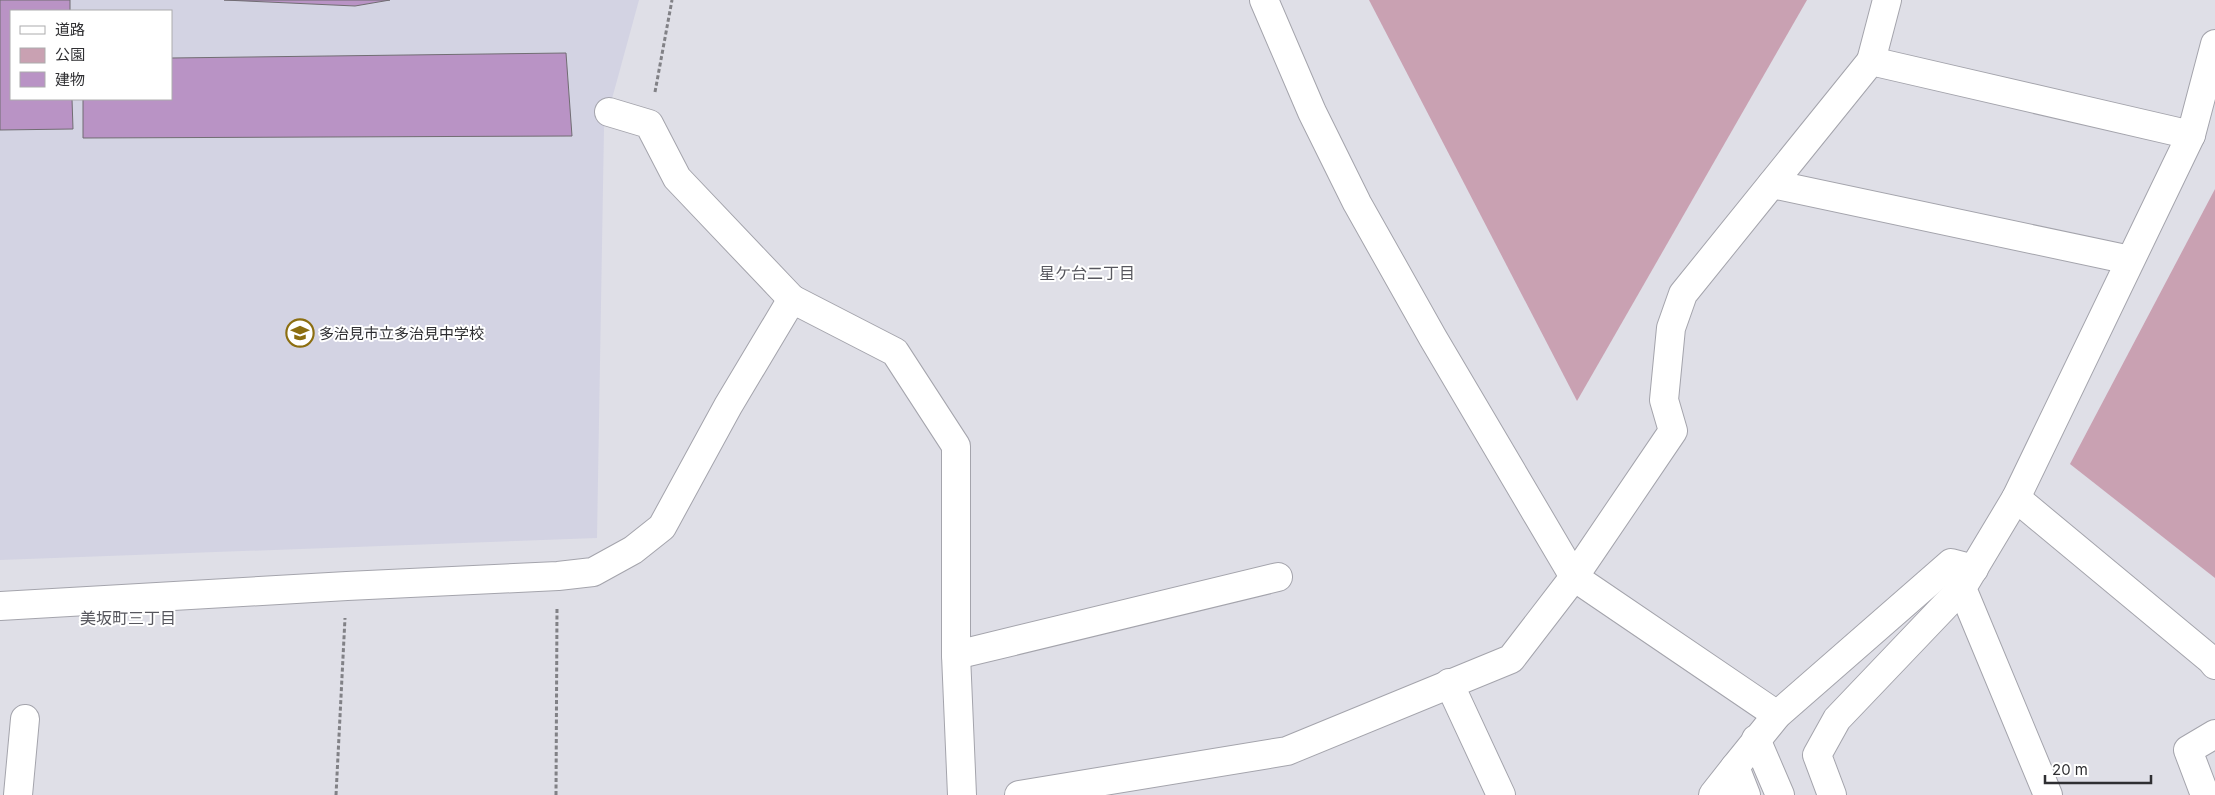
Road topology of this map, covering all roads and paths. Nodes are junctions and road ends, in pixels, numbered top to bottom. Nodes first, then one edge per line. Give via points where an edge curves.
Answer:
1 (672, 0) edge
2 (1264, 0) edge
3 (1887, 0) edge
4 (2215, 44) edge
5 (1871, 61) junction
6 (609, 112) dead end
7 (649, 124) junction
8 (2191, 135) junction
9 (1772, 184) junction
10 (2130, 260) junction
11 (792, 299) junction
12 (2016, 498) junction
13 (558, 576) junction
14 (1278, 577) dead end
15 (1574, 577) junction
16 (1968, 579) junction
17 (347, 586) junction
18 (0, 606) edge
19 (956, 655) junction
20 (2215, 665) edge
21 (1449, 683) junction
22 (1777, 715) junction
23 (25, 719) dead end
24 (2215, 734) edge
25 (1756, 739) junction
26 (1735, 767) junction
27 (18, 795) edge
28 (336, 795) edge
29 (556, 795) edge
30 (962, 795) edge
31 (1019, 795) edge
32 (1502, 795) edge
33 (1713, 795) edge
34 (1746, 795) edge
35 (1780, 795) edge
36 (1832, 795) edge
37 (2048, 795) edge
38 (2205, 795) edge

1 - 7 path
2 - 15 street via 1312,112 1357,203
3 - 5 street
4 - 8 street
5 - 8 street
5 - 9 street
6 - 7 street
7 - 11 street via 677,178
8 - 10 street
9 - 10 street
9 - 15 street via 1684,294 1670,328 1664,400 1673,431
10 - 12 street
11 - 13 street via 728,406 662,527 633,550 593,572
11 - 19 street via 895,352 956,446
12 - 16 street
12 - 20 street
13 - 17 street
13 - 29 path
14 - 19 street
15 - 21 street via 1511,659
15 - 22 street
16 - 22 street via 1951,563
16 - 36 street via 1837,719 1827,734 1817,754
16 - 37 street
17 - 18 street
17 - 28 path
19 - 30 street
21 - 31 street via 1288,751
21 - 32 street
22 - 25 street
23 - 27 street
24 - 38 street via 2188,750
25 - 26 street
25 - 35 street
26 - 33 street
26 - 34 street

